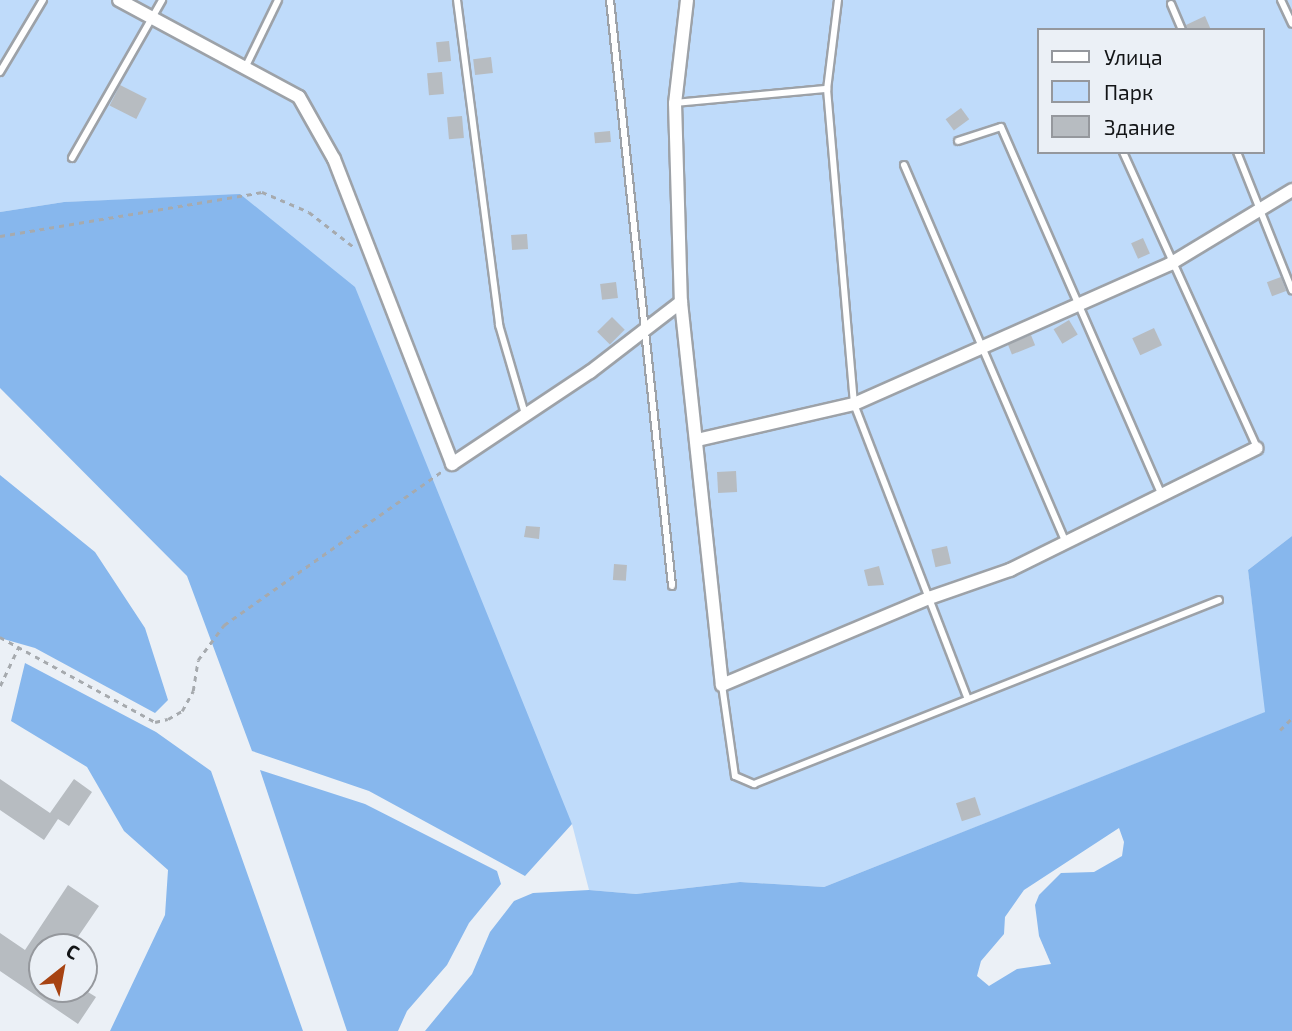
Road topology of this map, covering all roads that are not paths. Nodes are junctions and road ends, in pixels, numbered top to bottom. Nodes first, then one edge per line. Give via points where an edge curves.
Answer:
1 (43, 0) edge
2 (119, 0) edge
3 (162, 0) edge
4 (278, 0) edge
5 (457, 0) edge
6 (610, 0) edge
7 (687, 0) edge
8 (838, 0) edge
9 (1281, 0) edge
10 (1171, 4) dead end
11 (153, 19) junction
12 (1292, 24) edge
13 (1181, 28) edge
14 (246, 66) junction
15 (0, 72) edge
16 (827, 89) junction
17 (675, 103) junction
18 (958, 141) dead end
19 (1124, 154) edge
20 (1238, 154) edge
21 (72, 158) dead end
22 (904, 165) dead end
23 (1292, 190) edge
24 (1263, 210) junction
25 (1170, 264) junction
26 (1292, 290) edge
27 (681, 302) junction
28 (1074, 303) junction
29 (647, 325) junction
30 (983, 345) junction
31 (854, 404) junction
32 (526, 416) junction
33 (697, 440) junction
34 (1257, 448) joint
35 (1161, 494) junction
36 (1066, 543) junction
37 (672, 586) dead end
38 (929, 598) junction
39 (1219, 600) dead end
40 (722, 685) junction
41 (968, 699) junction

1 - 15 lane
2 - 11 street
3 - 11 lane
4 - 14 lane
5 - 32 lane via 499,325
6 - 29 lane
7 - 17 street
8 - 16 lane
9 - 12 lane
10 - 13 lane
11 - 14 street
11 - 21 lane
14 - 32 street via 299,97 334,159 452,464
16 - 17 lane
16 - 31 lane
17 - 27 street
18 - 28 lane via 1001,127
19 - 25 lane
20 - 24 lane
22 - 30 lane
23 - 24 street
24 - 25 street
24 - 26 lane
25 - 28 street
25 - 34 lane
27 - 29 street
27 - 33 street
28 - 30 street
28 - 35 lane
29 - 32 street
29 - 37 lane
30 - 31 street
30 - 36 lane
31 - 33 street
31 - 38 lane
33 - 40 street
34 - 35 street
35 - 36 street
36 - 38 street via 1010,570
38 - 40 street
38 - 41 lane
39 - 41 lane
40 - 41 lane via 735,776 754,784

